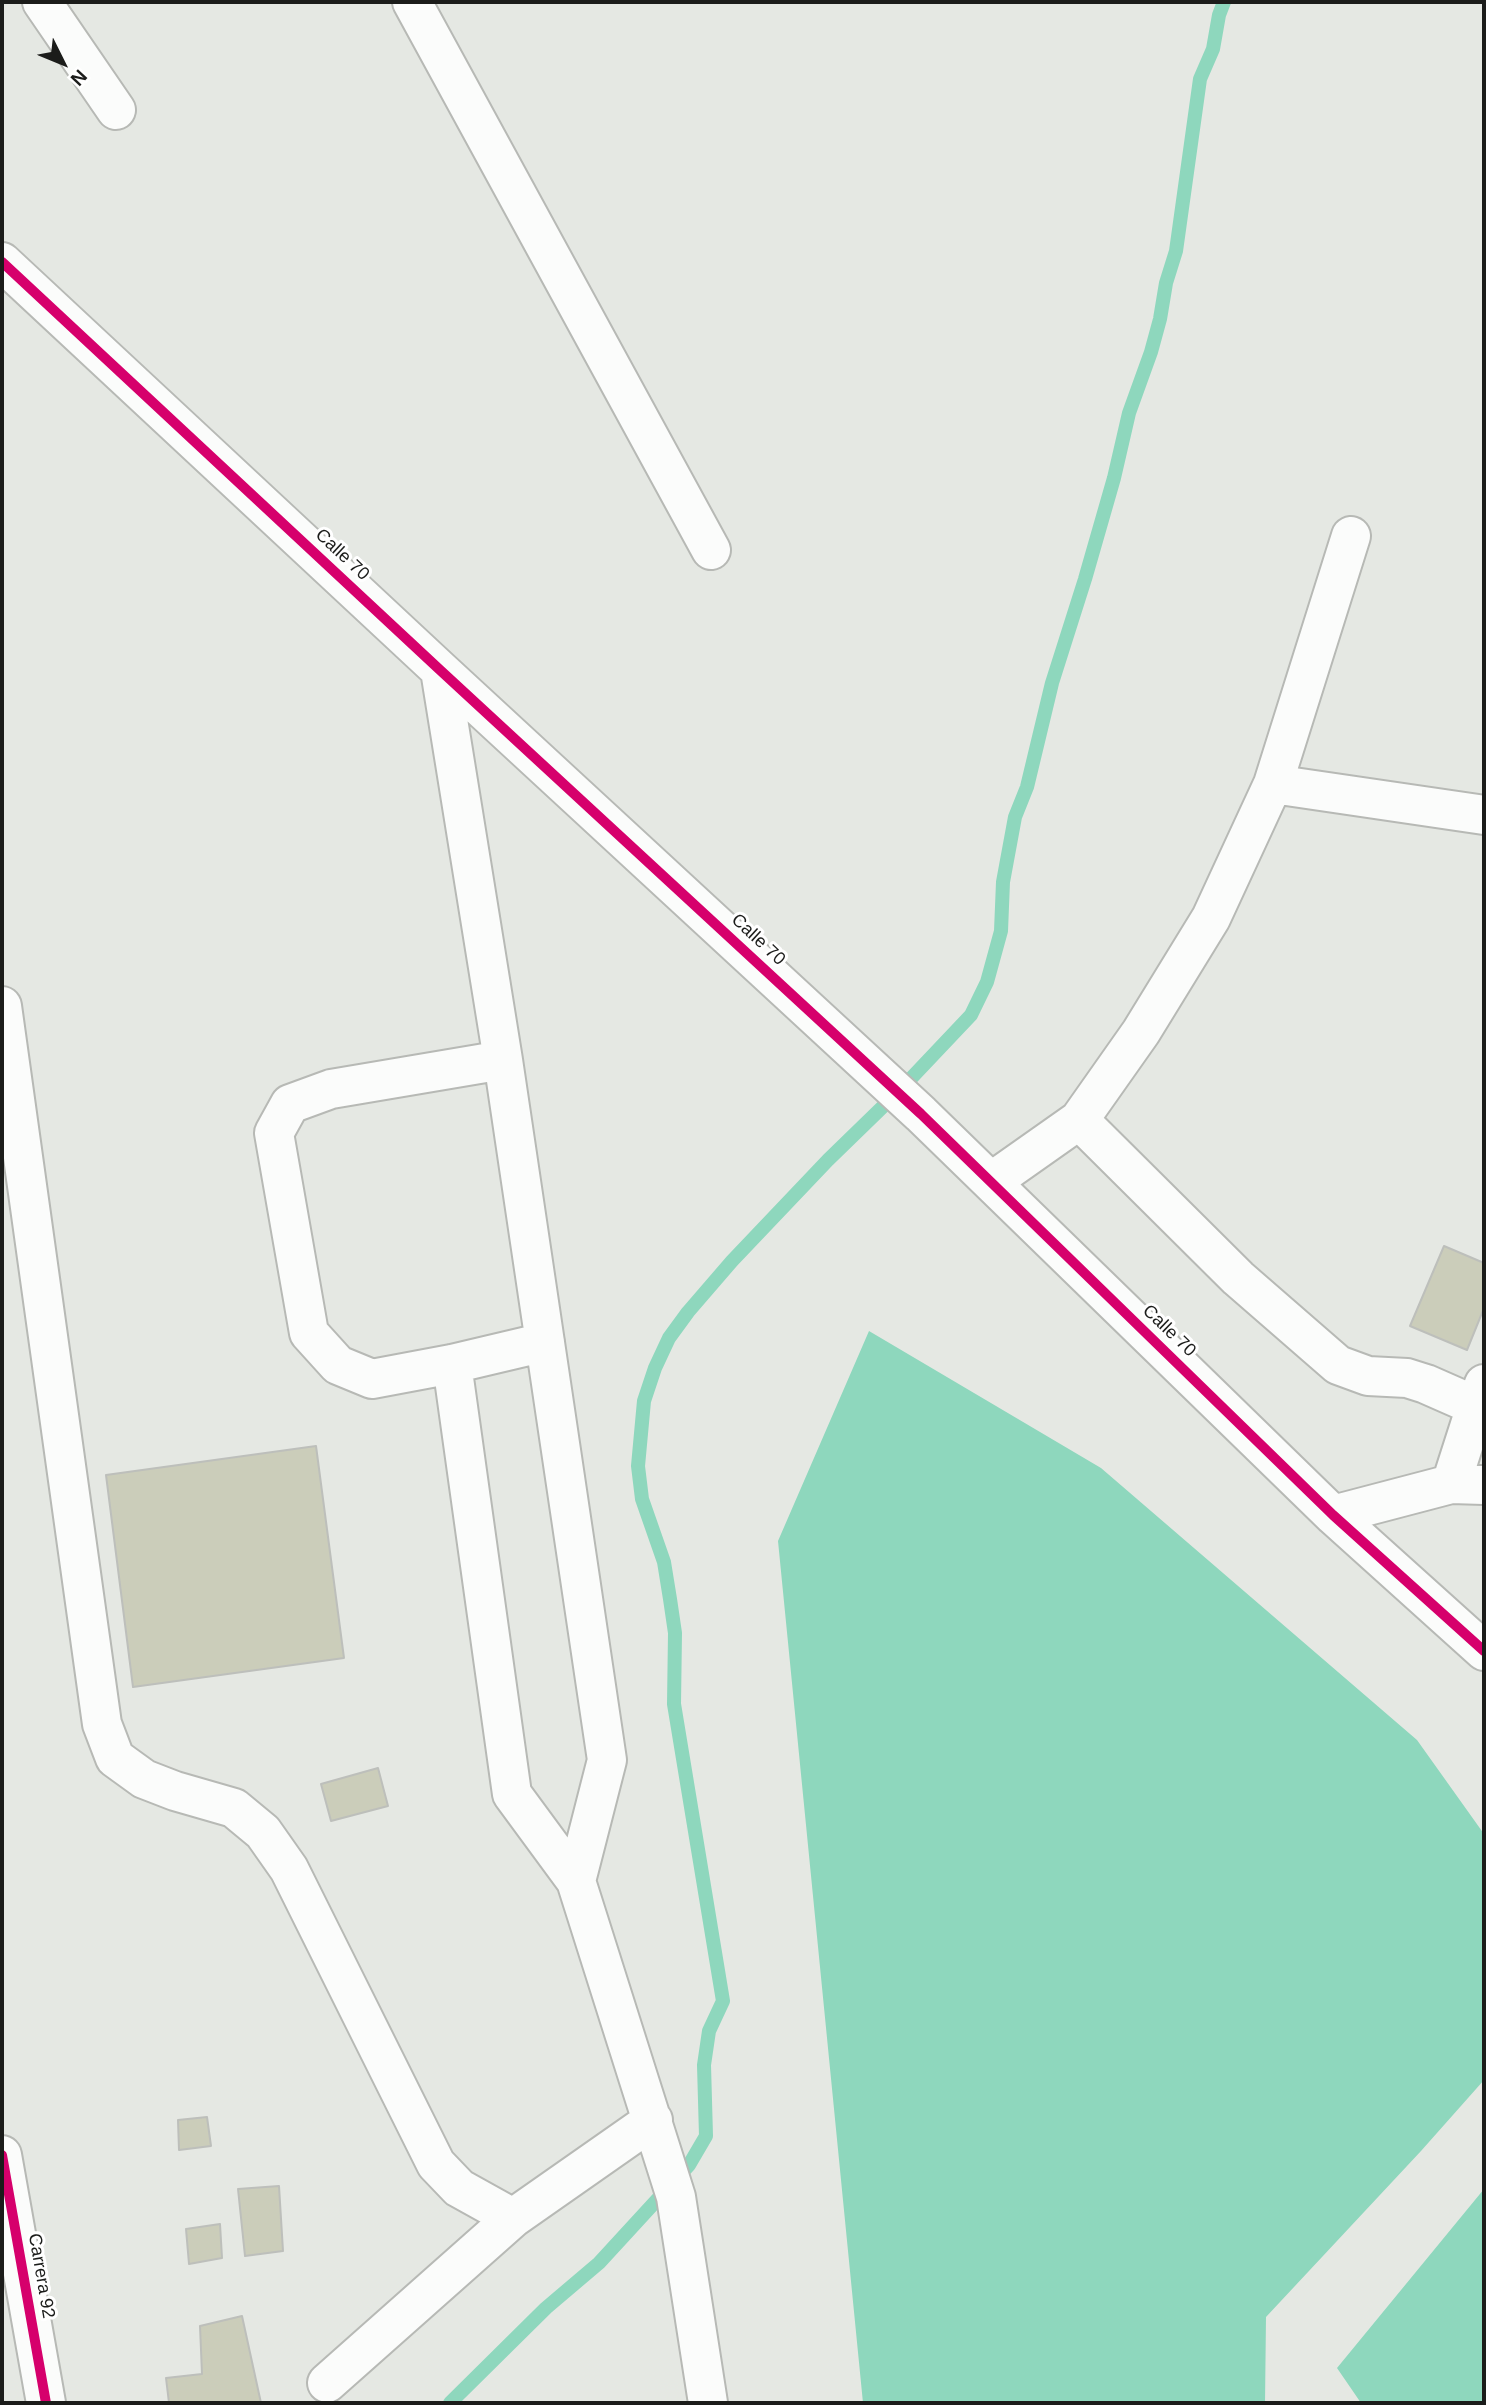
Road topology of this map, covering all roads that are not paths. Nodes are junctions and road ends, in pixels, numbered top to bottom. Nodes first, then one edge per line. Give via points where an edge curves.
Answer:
1 (41, 2) edge
2 (412, 2) edge
3 (116, 110) dead end
4 (2, 262) edge
5 (1351, 536) dead end
6 (711, 550) dead end
7 (440, 670) junction
8 (1273, 784) junction
9 (1484, 816) edge
10 (2, 1006) edge
11 (503, 1060) junction
12 (1079, 1120) junction
13 (991, 1182) junction
14 (545, 1342) junction
15 (452, 1364) junction
16 (1480, 1395) edge
17 (1468, 1485) edge
18 (1333, 1515) junction
19 (1484, 1651) edge
20 (576, 1881) junction
21 (658, 2134) junction
22 (3, 2168) edge
23 (513, 2218) junction
24 (327, 2383) dead end
25 (39, 2403) edge
26 (46, 2403) edge
27 (708, 2403) edge

1 - 3 street
2 - 6 street
4 - 7 street, Calle 70
5 - 8 street
7 - 11 street
7 - 13 street, Calle 70
8 - 9 street
8 - 12 street via 1211,918 1141,1032
10 - 23 street via 102,1724 115,1758 144,1779 234,1808 263,1832 289,1869 436,2164 459,2188
11 - 14 street
11 - 15 street via 331,1089 290,1104 274,1133 309,1333 338,1365 372,1379
12 - 13 street
12 - 16 street via 1238,1278 1339,1365 1368,1376 1407,1378
13 - 18 street, Calle 70
14 - 15 street
14 - 20 street via 607,1760
15 - 20 street via 512,1794
16 - 17 street
17 - 18 street
18 - 19 street, Calle 70
20 - 21 street
21 - 23 street
21 - 27 street via 676,2197
22 - 26 street, Carrera 92
23 - 24 street
25 - 26 street

